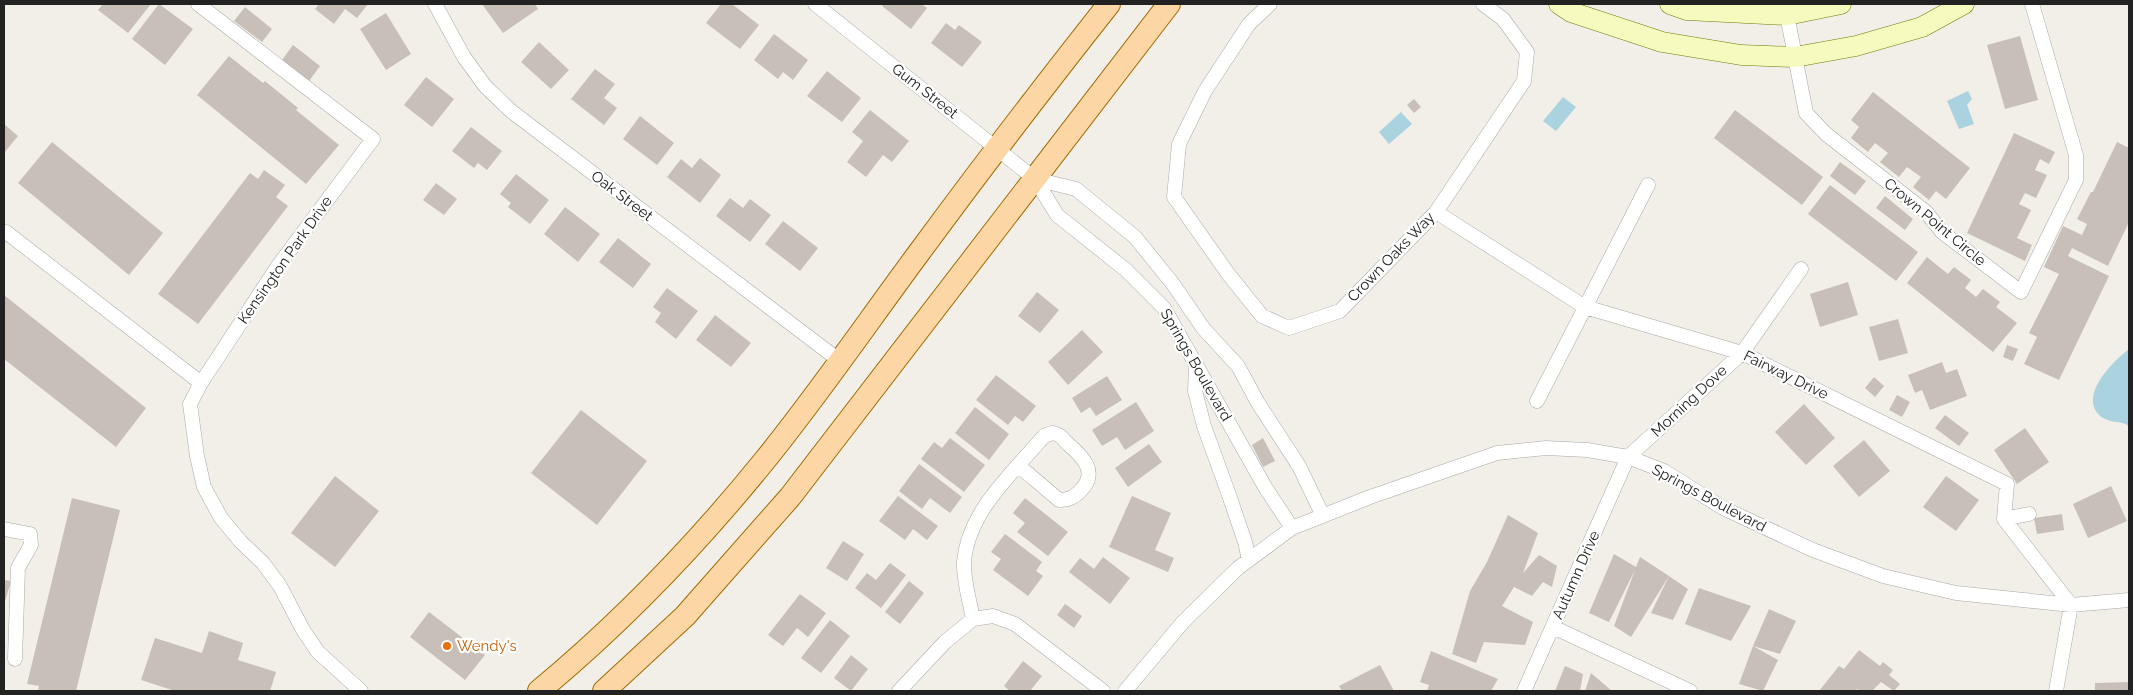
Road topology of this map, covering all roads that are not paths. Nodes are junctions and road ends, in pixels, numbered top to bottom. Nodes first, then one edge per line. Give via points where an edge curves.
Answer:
1 (198, 4) edge
2 (435, 4) edge
3 (815, 4) edge
4 (1109, 4) edge
5 (1170, 4) edge
6 (1270, 4) edge
7 (1483, 4) edge
8 (1559, 4) edge
9 (1670, 4) edge
10 (1841, 4) edge
11 (1964, 4) edge
12 (2032, 4) edge
13 (1787, 15) junction
14 (1795, 57) junction
15 (997, 148) junction
16 (1035, 179) junction
17 (1648, 185) dead end
18 (1436, 212) junction
19 (4, 234) edge
20 (1801, 269) dead end
21 (1585, 307) junction
22 (1742, 353) junction
23 (840, 361) junction
24 (1196, 365) junction
25 (201, 383) junction
26 (1537, 401) dead end
27 (1628, 457) junction
28 (1019, 466) junction
29 (2029, 514) dead end
30 (1323, 516) junction
31 (2004, 519) junction
32 (1292, 528) junction
33 (4, 529) edge
34 (1249, 560) junction
35 (2129, 600) edge
36 (2071, 605) junction
37 (973, 619) junction
38 (1553, 627) junction
39 (14, 659) dead end
40 (361, 691) edge
41 (539, 691) edge
42 (604, 691) edge
43 (899, 691) edge
44 (1102, 691) edge
45 (1125, 691) edge
46 (1524, 691) edge
47 (1690, 691) edge
48 (2056, 691) edge

1 - 25 street, Kensington Park Drive via 373,139 278,266
2 - 23 street, Oak Street via 459,49 485,86 511,111
3 - 15 street, Gum Street
4 - 15 main road
5 - 16 main road
6 - 18 street, Crown Oaks Way via 1250,24 1205,91 1180,144 1174,197 1251,303 1262,316 1289,328 1340,311
7 - 18 street, Crown Oaks Way via 1503,19 1527,52 1524,82
8 - 14 main road via 1571,12 1662,42 1741,55
9 - 13 main road via 1687,10
10 - 13 main road
11 - 14 main road via 1922,27 1856,46
12 - 14 street, Crown Point Circle via 2076,155 2076,180 2021,292 1942,232 1926,212 1826,134 1806,113
13 - 14 street, Crown Point Circle
15 - 16 street, Gum Street
15 - 23 main road
16 - 24 street, Springs Boulevard via 1057,215 1126,270 1164,308
16 - 30 street via 1076,190 1135,236 1203,328 1238,366 1299,466
16 - 42 main road via 790,497 685,616
17 - 21 street
18 - 21 street, Fairway Drive
19 - 25 street via 6,232
20 - 22 street, Morning Dove
21 - 22 street, Fairway Drive
21 - 26 street
22 - 27 street, Morning Dove
22 - 31 street, Fairway Drive via 2007,484
23 - 41 main road via 766,459 710,526 604,633
24 - 32 street, Springs Boulevard
24 - 34 street via 1195,391 1204,426
25 - 40 street, Kensington Park Drive via 190,404 204,487 221,518 263,562 280,586 318,652
27 - 30 street, Springs Boulevard via 1587,450 1497,452
27 - 36 street, Springs Boulevard via 1664,471 1723,508 1813,550 1883,576 1956,593
27 - 38 street, Autumn Drive
28 - 28 street via 1044,436 1052,434 1058,435 1082,456 1090,473 1086,484 1076,495 1068,500 1058,500
28 - 37 street via 982,508 968,537 964,564
29 - 31 street
30 - 32 street, Springs Boulevard
31 - 36 street
32 - 34 street, Springs Boulevard
33 - 39 street via 30,534 31,545 18,568
34 - 45 street, Springs Boulevard via 1182,622
35 - 36 street, Springs Boulevard
36 - 48 street
37 - 43 street via 945,642
37 - 44 street via 993,616 1015,624
38 - 46 street, Autumn Drive
38 - 47 street

